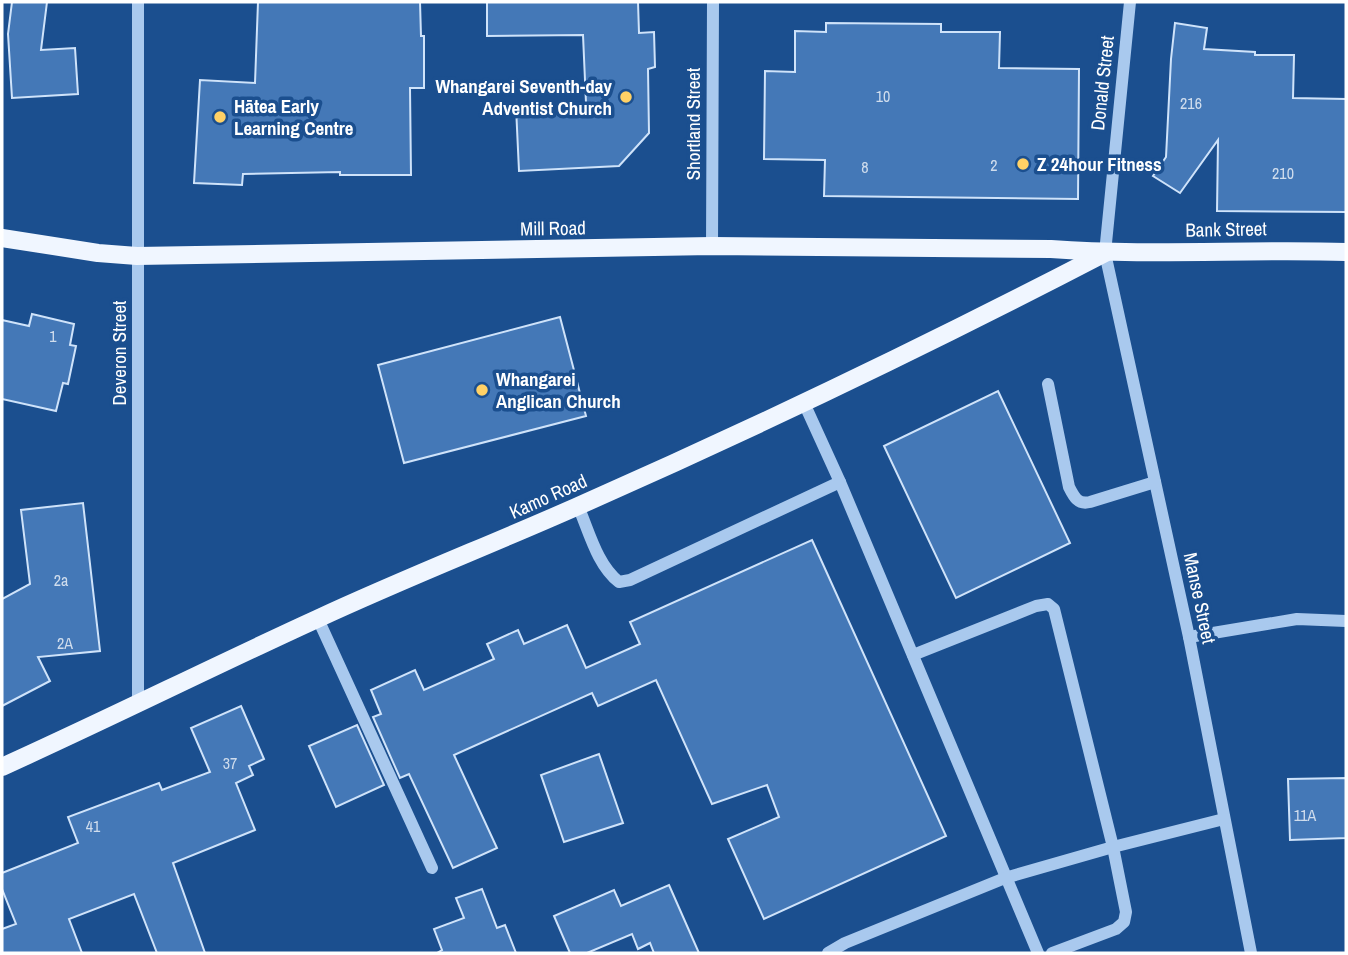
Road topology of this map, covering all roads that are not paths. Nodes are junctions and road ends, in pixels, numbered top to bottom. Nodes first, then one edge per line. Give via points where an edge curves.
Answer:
1 (138, 2) edge
2 (713, 2) edge
3 (1130, 2) edge
4 (2, 238) edge
5 (712, 246) junction
6 (1346, 252) edge
7 (1105, 253) junction
8 (137, 256) junction
9 (1048, 384) dead end
10 (804, 403) junction
11 (840, 482) junction
12 (1155, 482) junction
13 (578, 506) junction
14 (318, 619) junction
15 (1346, 621) edge
16 (1189, 637) junction
17 (913, 655) junction
18 (138, 705) junction
19 (2, 767) edge
20 (1224, 819) junction
21 (1113, 847) junction
22 (432, 868) dead end
23 (1005, 878) junction
24 (828, 953) edge
25 (1038, 953) edge
26 (1052, 953) edge
27 (1251, 953) edge

1 - 8 street, Deveron Street
2 - 5 street, Shortland Street
3 - 7 street, Donald Street
4 - 8 main road, Mill Road
5 - 7 main road, Mill Road
5 - 8 main road, Mill Road
6 - 7 main road, Bank Street
7 - 10 main road, Kamo Road
7 - 12 street, Manse Street
8 - 18 street, Deveron Street
9 - 12 street via 1069,487 1078,501 1083,504
10 - 11 street
10 - 13 main road, Kamo Road
11 - 13 street via 619,582 602,563
11 - 17 street
12 - 16 street, Manse Street
13 - 14 main road, Kamo Road
14 - 18 main road, Kamo Road
14 - 22 street
15 - 16 street via 1297,619
16 - 20 street, Manse Street
17 - 21 street via 1035,606 1054,608
17 - 23 street
18 - 19 main road, Kamo Road
20 - 21 street
20 - 27 street, Manse Street
21 - 23 street
21 - 26 street via 1124,922
23 - 24 street
23 - 25 street

